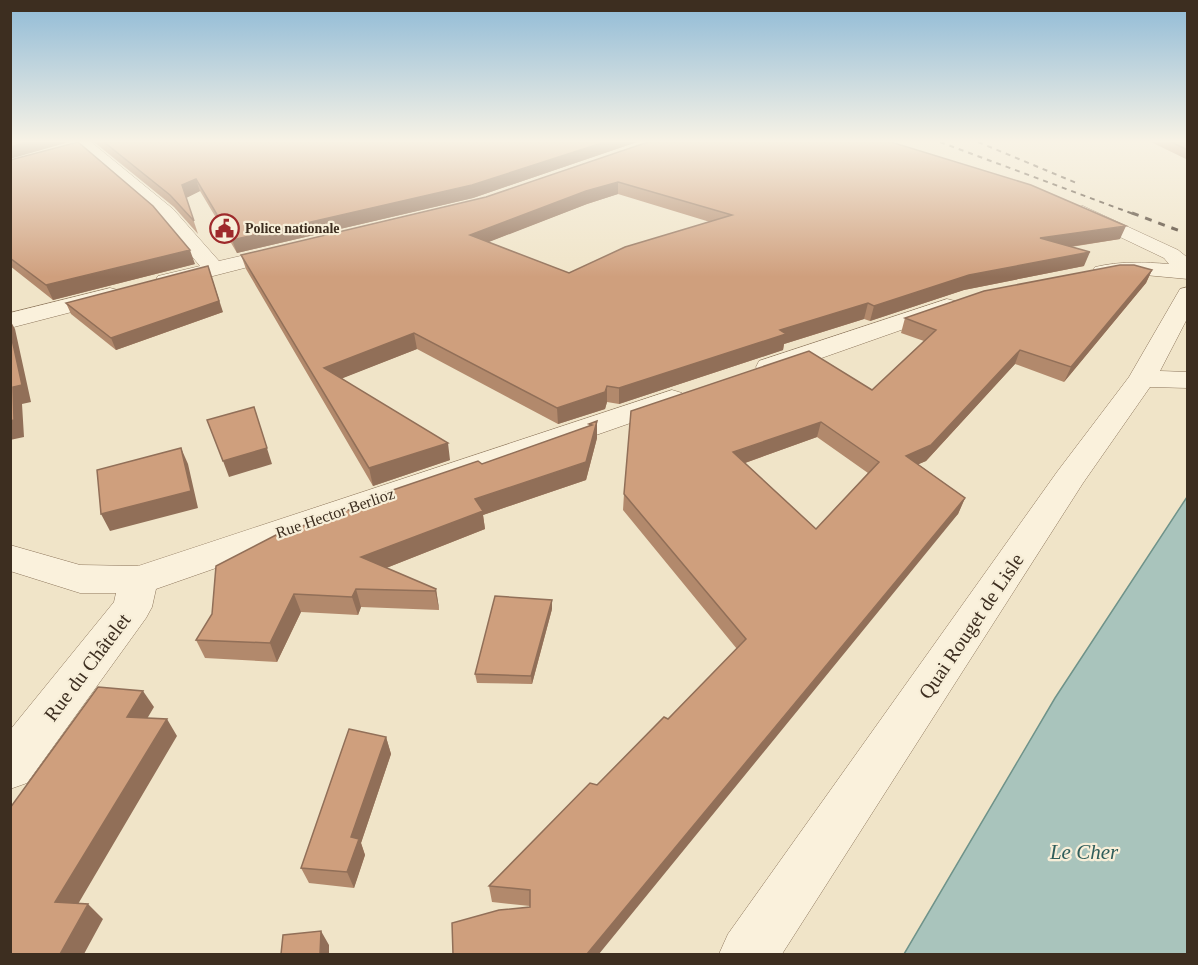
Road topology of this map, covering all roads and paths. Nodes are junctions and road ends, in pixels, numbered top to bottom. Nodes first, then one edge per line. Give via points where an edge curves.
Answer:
1 (133, 187) edge
2 (1066, 204) edge
3 (306, 246) edge
4 (213, 268) junction
5 (1188, 272) edge
6 (1079, 276) edge
7 (146, 286) edge
8 (123, 292) edge
9 (1188, 294) edge
10 (974, 297) edge
11 (10, 321) edge
12 (748, 374) edge
13 (1142, 379) junction
14 (1188, 380) edge
15 (703, 389) edge
16 (10, 558) edge
17 (139, 580) junction
18 (10, 767) edge
19 (748, 954) edge

1 - 4 street via 166,213
2 - 5 street via 1171,254
3 - 4 street
4 - 7 street
5 - 6 street via 1134,268
8 - 11 street
9 - 13 street, Quai Rouget de Lisle
10 - 12 street
13 - 14 street
13 - 19 street, Quai Rouget de Lisle
15 - 17 street, Rue Hector Berlioz
16 - 17 street via 80,579
17 - 18 street, Rue du Châtelet via 132,606

